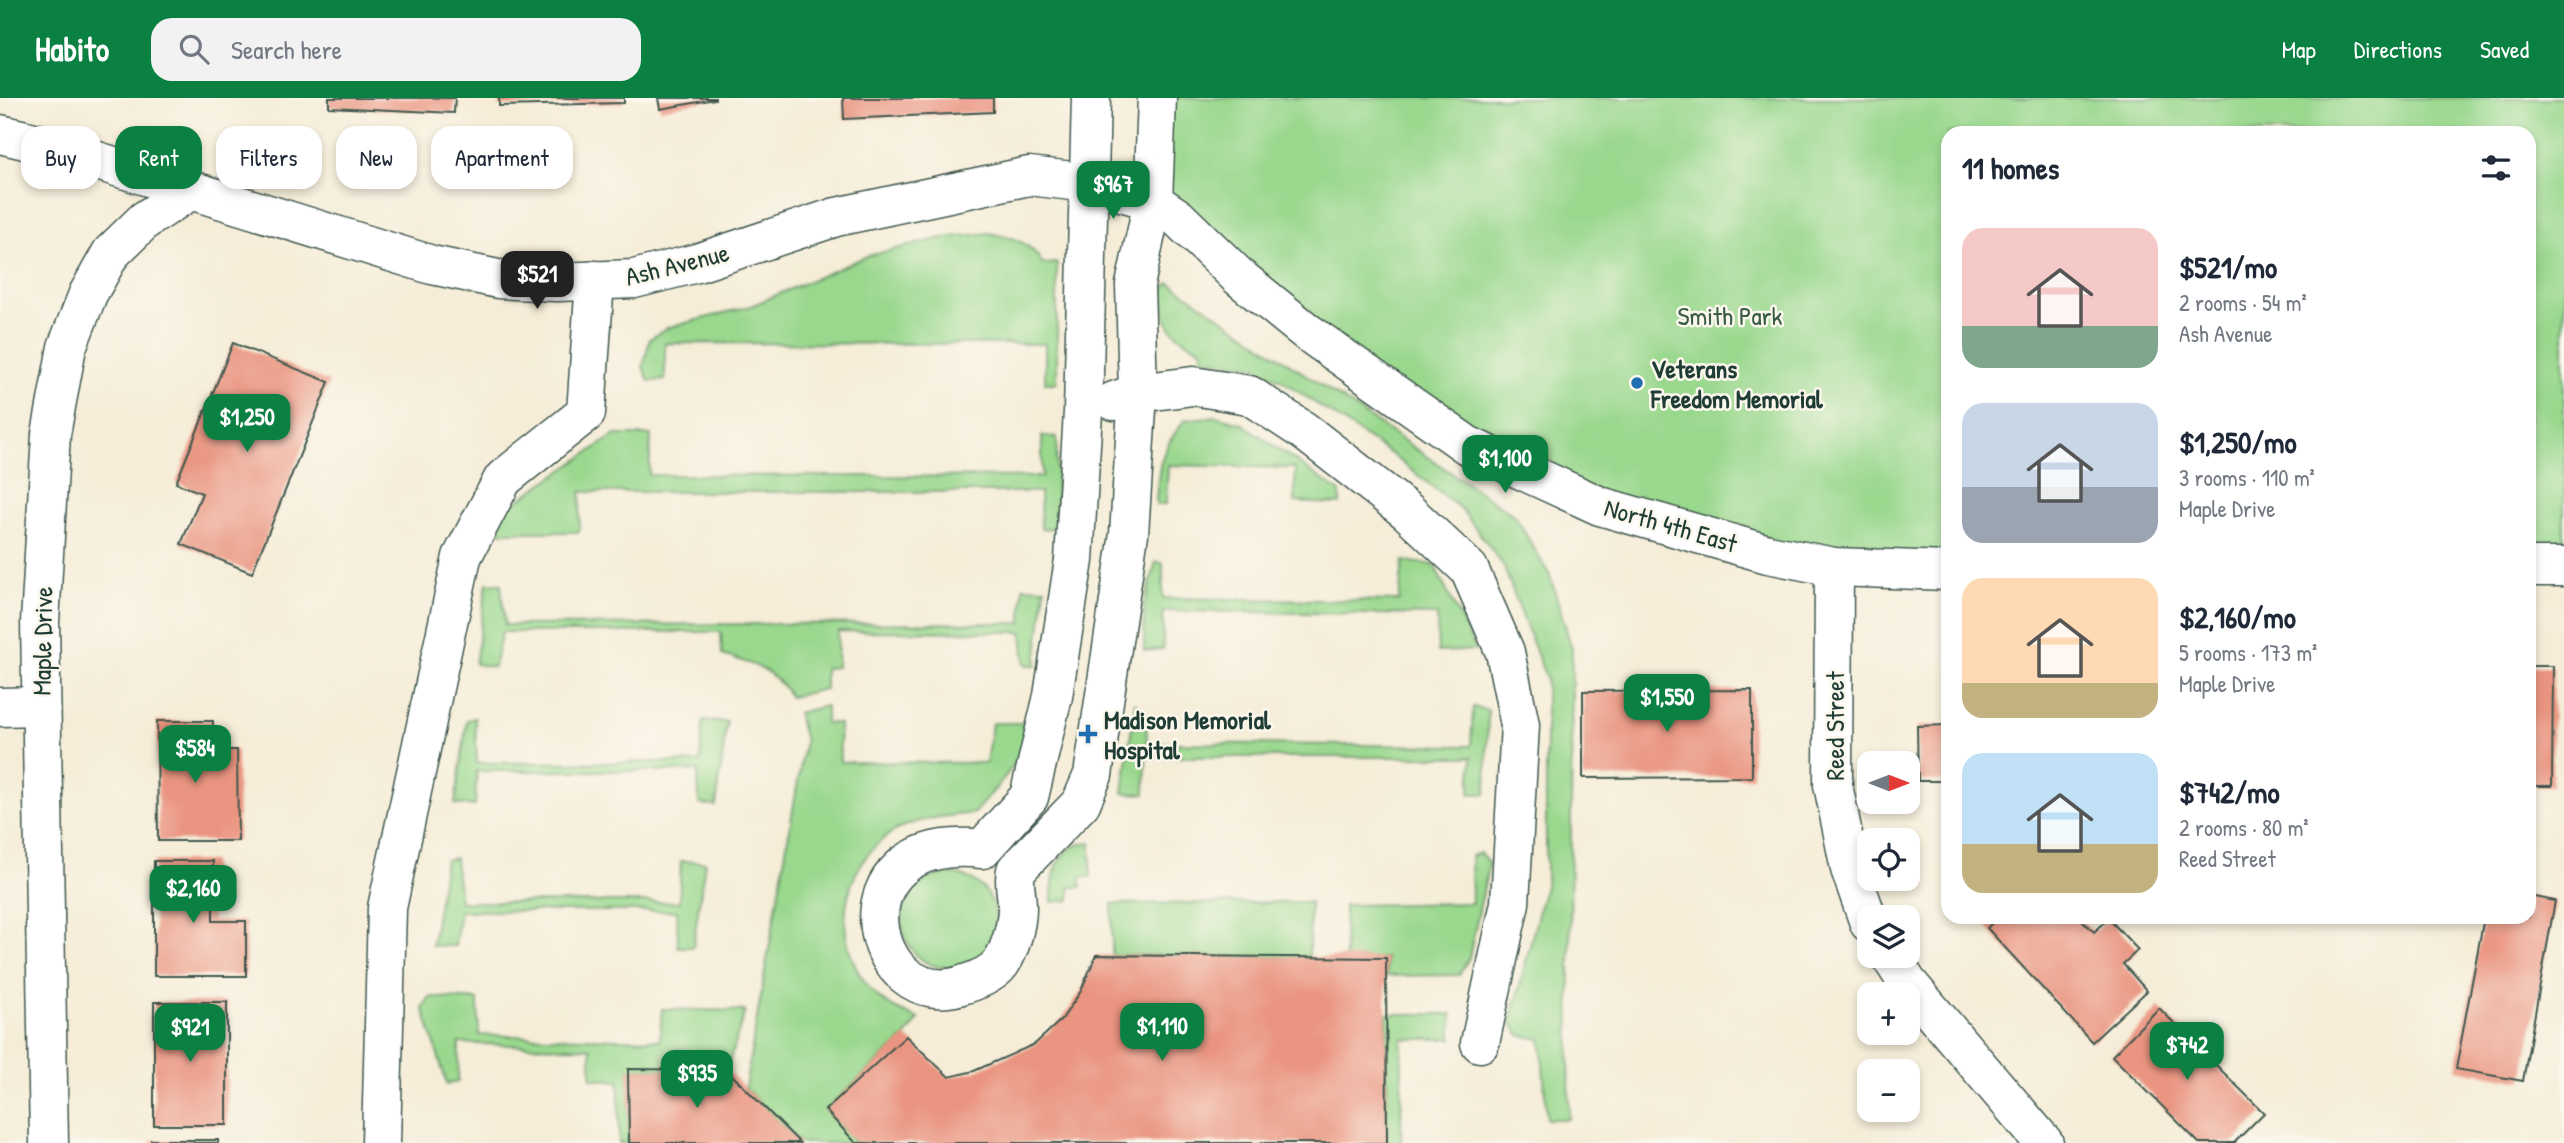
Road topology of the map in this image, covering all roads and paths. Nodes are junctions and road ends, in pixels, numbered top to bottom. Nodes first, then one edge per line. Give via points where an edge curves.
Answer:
1 (1090, 98) edge
2 (1157, 98) edge
3 (0, 135) edge
4 (1090, 183) junction
5 (191, 190) junction
6 (1153, 201) junction
7 (594, 280) junction
8 (1138, 393) junction
9 (1083, 412) junction
10 (1834, 567) junction
11 (2536, 567) edge
12 (2564, 567) edge
13 (1941, 571) edge
14 (0, 706) edge
15 (41, 706) junction
16 (1863, 905) edge
17 (1898, 968) edge
18 (1480, 1043) dead end
19 (2035, 1140) edge
20 (48, 1143) edge
21 (381, 1143) edge

1 - 4 street
2 - 6 street
3 - 5 street, Ash Avenue
4 - 6 street, Ash Avenue
4 - 7 street, Ash Avenue via 1029,176 836,217 634,279
4 - 9 street
5 - 7 street, Ash Avenue via 432,265 499,279
5 - 15 street, Maple Drive via 145,220 111,253 67,347 51,433 40,622
6 - 8 street via 1135,285
6 - 10 street, North 4th East via 1307,332 1467,444 1600,506 1768,554
7 - 21 street via 586,413 503,478 462,557 387,908
8 - 9 street
8 - 9 street via 1129,534 1093,775 1080,803 1016,870 1012,939 1000,964 982,978 956,988 930,986 906,976 888,958 879,933 880,905 904,863 941,846 982,849 1028,797 1053,696 1074,559
8 - 18 street via 1193,387 1249,395 1304,431 1407,511 1469,569 1505,652 1520,725 1510,903
10 - 13 street, North 4th East
10 - 16 street, Reed Street via 1833,785 1850,869
11 - 12 street
14 - 15 street
15 - 20 street, Maple Drive
17 - 19 street

